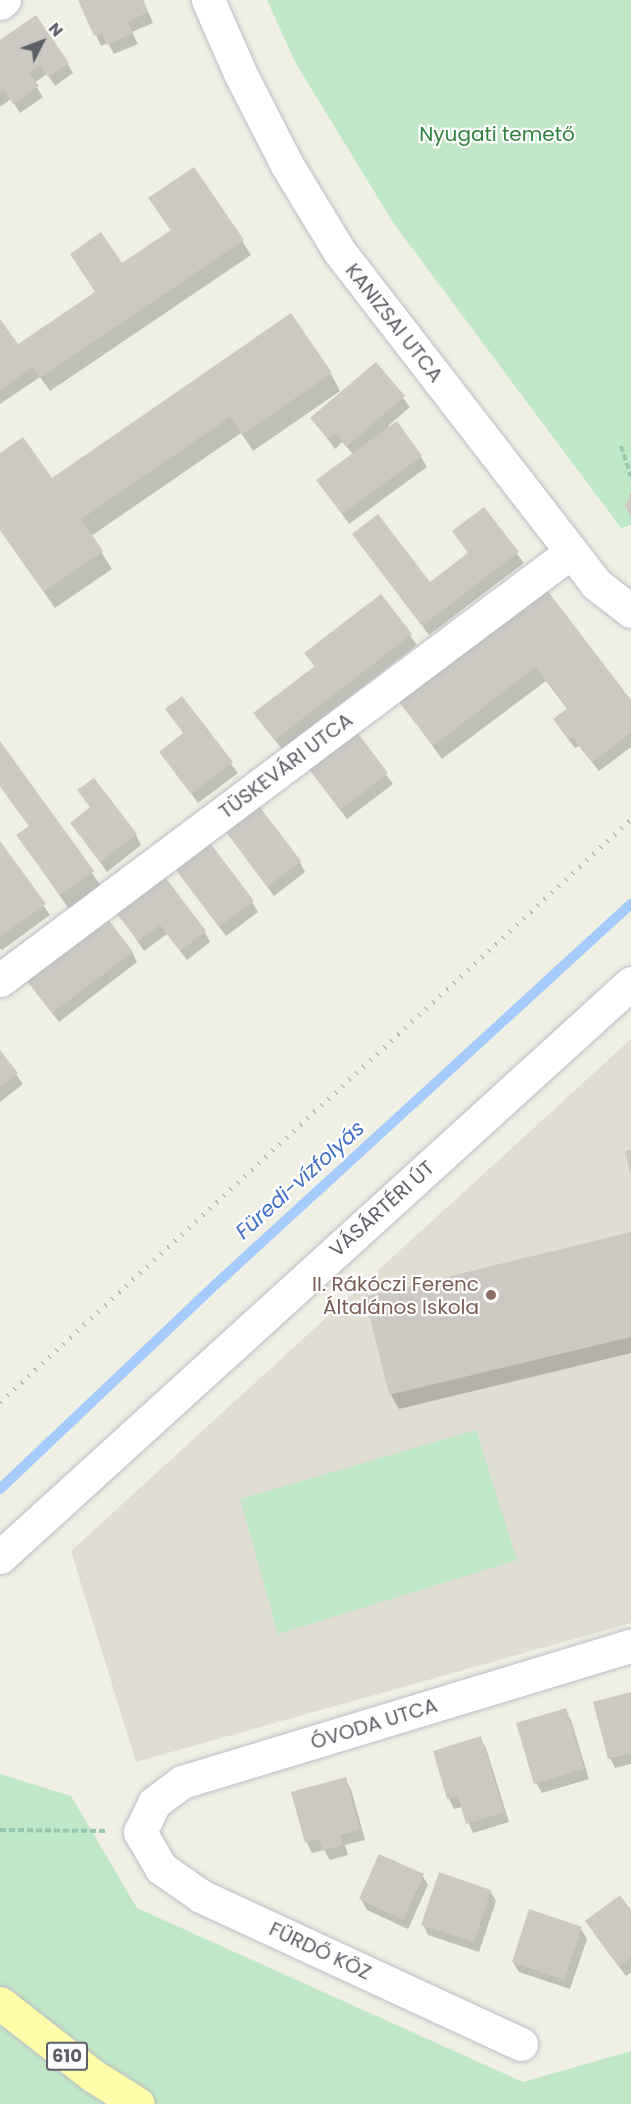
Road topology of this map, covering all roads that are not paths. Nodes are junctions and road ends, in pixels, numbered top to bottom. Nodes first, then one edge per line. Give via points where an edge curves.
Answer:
1 (4, 0) edge
2 (208, 0) edge
3 (0, 3) edge
4 (571, 552) junction
5 (631, 611) edge
6 (0, 980) edge
7 (631, 983) edge
8 (0, 1557) edge
9 (631, 1646) edge
10 (140, 1832) joint
11 (0, 2003) edge
12 (521, 2044) dead end
13 (138, 2104) edge

1 - 3 street
2 - 4 street, KANIZSAI UTCA via 287,165 339,251
4 - 5 street, KANIZSAI UTCA via 596,584
4 - 6 street, TÜSKEVÁRI UTCA
7 - 8 street, VÁSÁRTÉRI ÚT
9 - 10 street, ÓVODA UTCA via 182,1782 154,1803
10 - 12 street, FÜRDŐ KÖZ via 161,1868 201,1896
11 - 13 main road, 610 via 92,2075

